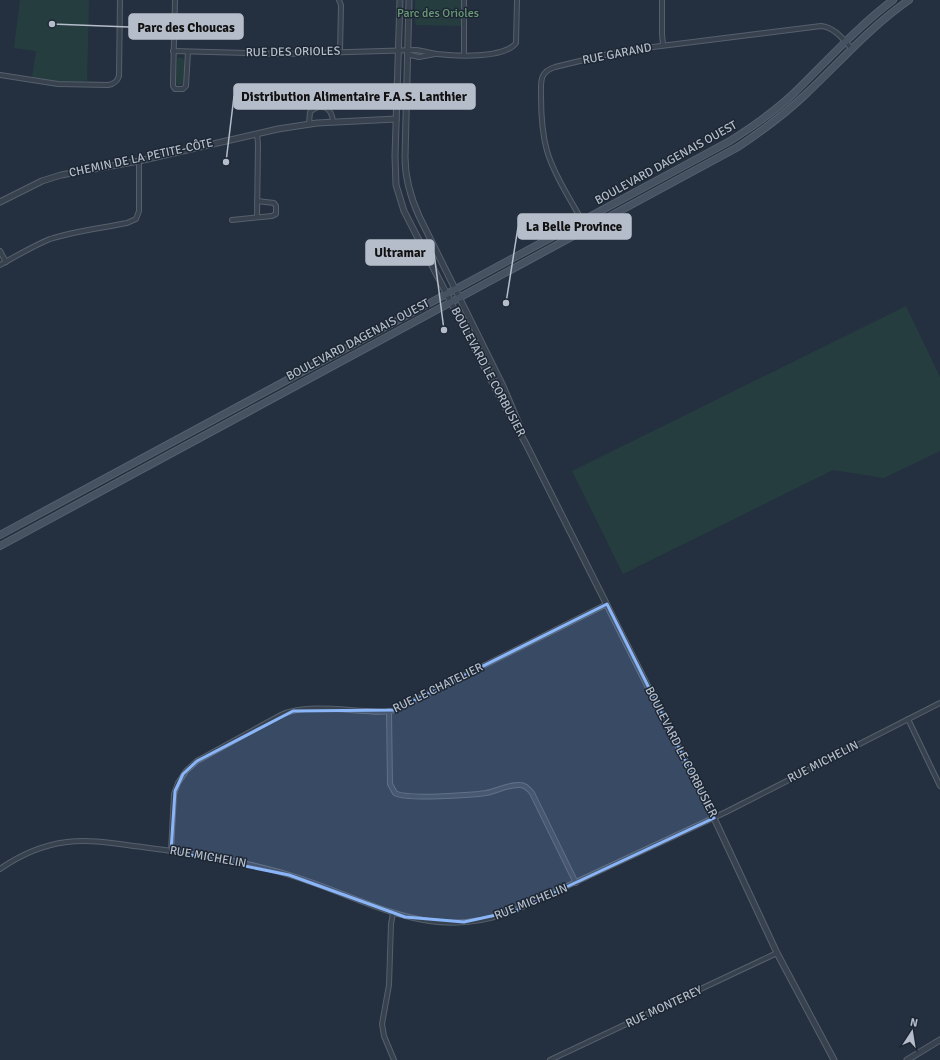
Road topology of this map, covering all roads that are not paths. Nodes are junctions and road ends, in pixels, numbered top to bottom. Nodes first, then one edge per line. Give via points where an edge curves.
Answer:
1 (120, 0) edge
2 (175, 0) edge
3 (339, 0) edge
4 (400, 0) edge
5 (409, 0) edge
6 (464, 0) edge
7 (517, 0) edge
8 (662, 0) edge
9 (893, 0) edge
10 (909, 0) edge
11 (845, 41) junction
12 (663, 45) junction
13 (851, 48) junction
14 (399, 51) junction
15 (173, 52) junction
16 (188, 52) junction
17 (340, 52) junction
18 (408, 52) junction
19 (438, 54) junction
20 (464, 55) junction
21 (0, 75) edge
22 (396, 119) junction
23 (333, 122) junction
24 (309, 124) junction
25 (257, 134) junction
26 (138, 160) junction
27 (257, 201) junction
28 (0, 202) edge
29 (257, 217) junction
30 (232, 220) dead end
31 (582, 221) junction
32 (587, 230) junction
33 (0, 251) edge
34 (6, 262) junction
35 (0, 265) edge
36 (456, 289) junction
37 (446, 294) junction
38 (459, 298) junction
39 (451, 302) junction
40 (526, 444) junction
41 (0, 535) edge
42 (0, 546) edge
43 (607, 604) junction
44 (940, 703) edge
45 (389, 711) junction
46 (908, 719) junction
47 (940, 786) edge
48 (714, 818) junction
49 (171, 850) junction
50 (0, 869) edge
51 (576, 883) junction
52 (393, 913) junction
53 (777, 953) junction
54 (940, 1040) edge
55 (394, 1060) edge
56 (550, 1060) edge
57 (834, 1060) edge
58 (907, 1060) edge

1 - 21 street via 118,79 114,83 58,84
2 - 15 street
3 - 17 street
4 - 14 street, BOULEVARD LE CORBUSIER
5 - 18 street, BOULEVARD LE CORBUSIER
6 - 20 street
7 - 20 street, RUE DES ORIOLES via 516,39 513,46 488,55
8 - 12 street
9 - 11 main road, BOULEVARD DAGENAIS OUEST
10 - 13 main road, BOULEVARD DAGENAIS OUEST
11 - 12 street, RUE GARAND via 834,31 821,26
11 - 13 street, RUE GARAND
11 - 31 main road, BOULEVARD DAGENAIS OUEST via 790,96 750,128 720,147
12 - 31 street, RUE GARAND via 555,67 547,69 543,74 542,120 547,152
13 - 32 main road, BOULEVARD DAGENAIS OUEST via 796,103 754,136
14 - 17 street, RUE DES ORIOLES
14 - 18 street, RUE DES ORIOLES
14 - 22 street, BOULEVARD LE CORBUSIER
15 - 16 street, RUE DES ORIOLES
15 - 16 street via 173,85 177,90 186,86
16 - 17 street, RUE DES ORIOLES
18 - 19 street, RUE DES ORIOLES via 420,50
18 - 19 street, RUE DES ORIOLES via 419,57
18 - 36 street, BOULEVARD LE CORBUSIER via 406,181 417,211
19 - 20 street, RUE DES ORIOLES
22 - 23 street, CHEMIN DE LA PETITE-CÔTE
22 - 37 street, BOULEVARD LE CORBUSIER via 395,171 400,202
23 - 24 street, CHEMIN DE LA PETITE-CÔTE
23 - 24 street via 330,110 319,108 310,112
24 - 25 street, CHEMIN DE LA PETITE-CÔTE
25 - 26 street, CHEMIN DE LA PETITE-CÔTE
25 - 27 street
26 - 28 street, CHEMIN DE LA PETITE-CÔTE via 59,176
26 - 34 street via 139,211 136,219 50,239
27 - 29 street
27 - 29 street via 273,202 276,205 274,216
29 - 30 street
31 - 32 street, RUE GARAND
31 - 36 main road, BOULEVARD DAGENAIS OUEST
32 - 38 main road, BOULEVARD DAGENAIS OUEST
33 - 34 street
34 - 35 street
36 - 37 main road, BOULEVARD DAGENAIS OUEST
36 - 38 street, BOULEVARD LE CORBUSIER
37 - 39 street, BOULEVARD LE CORBUSIER
37 - 41 main road, BOULEVARD DAGENAIS OUEST
38 - 39 main road, BOULEVARD DAGENAIS OUEST
38 - 40 street, BOULEVARD LE CORBUSIER via 503,386
39 - 40 street, BOULEVARD LE CORBUSIER
39 - 42 main road, BOULEVARD DAGENAIS OUEST
40 - 43 street, BOULEVARD LE CORBUSIER
43 - 45 street, RUE LE CHATELIER
43 - 48 street, BOULEVARD LE CORBUSIER
44 - 46 street, RUE MICHELIN
45 - 49 street, RUE LE CHATELIER via 293,710 197,761 183,774 175,790
45 - 51 street via 390,782 394,792 404,796 469,795 516,785 524,786 532,793
46 - 47 street
46 - 48 street, RUE MICHELIN
48 - 51 street, RUE MICHELIN
48 - 53 street, BOULEVARD LE CORBUSIER
49 - 50 street, RUE MICHELIN via 96,842 70,842 31,852
49 - 52 street, RUE MICHELIN via 277,871
51 - 52 street, RUE MICHELIN via 514,911 480,920 437,922 417,920
52 - 55 street via 389,985 382,1024
53 - 56 street, RUE MONTEREY
53 - 57 street, BOULEVARD LE CORBUSIER
54 - 58 street

